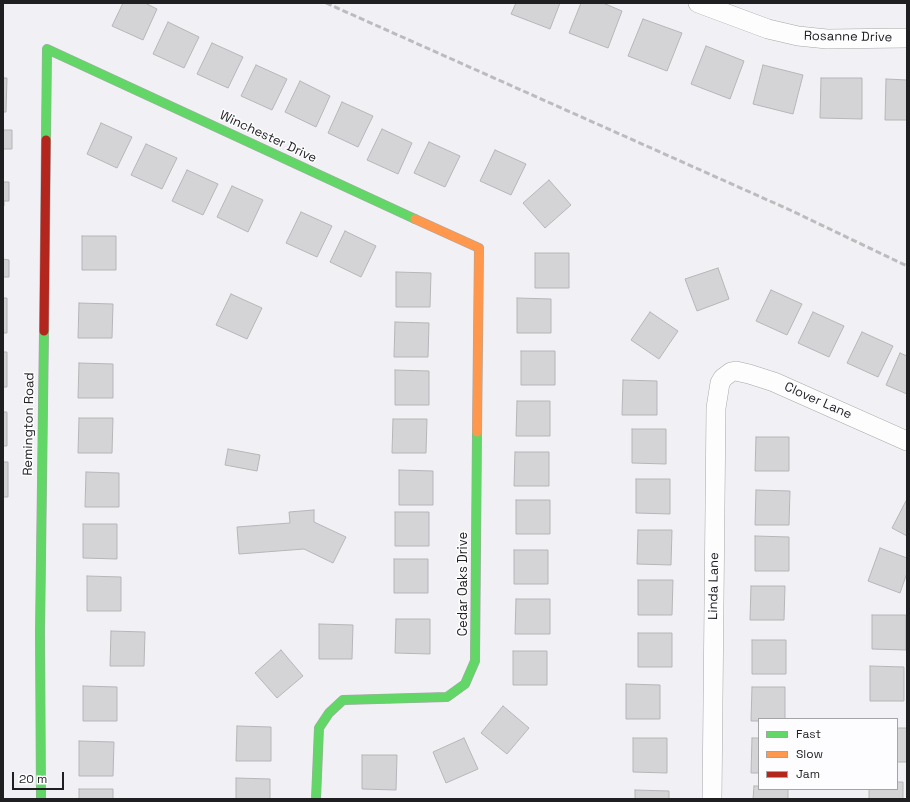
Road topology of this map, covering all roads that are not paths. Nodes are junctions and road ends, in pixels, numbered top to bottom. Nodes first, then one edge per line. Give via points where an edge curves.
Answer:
1 (698, 3) edge
2 (907, 38) edge
3 (47, 49) joint
4 (479, 248) joint
5 (726, 375) joint
6 (907, 441) edge
7 (41, 799) edge
8 (316, 799) edge
9 (712, 799) edge

1 - 2 street, Rosanne Drive via 768,29 798,36 827,39
3 - 4 street, Winchester Drive
3 - 7 street, Remington Road via 40,632
4 - 8 street, Cedar Oaks Drive via 475,661 465,684 447,697 343,700 329,713 319,728
5 - 6 street, Clover Lane via 736,371 774,382
5 - 9 street, Linda Lane via 720,383 716,408

